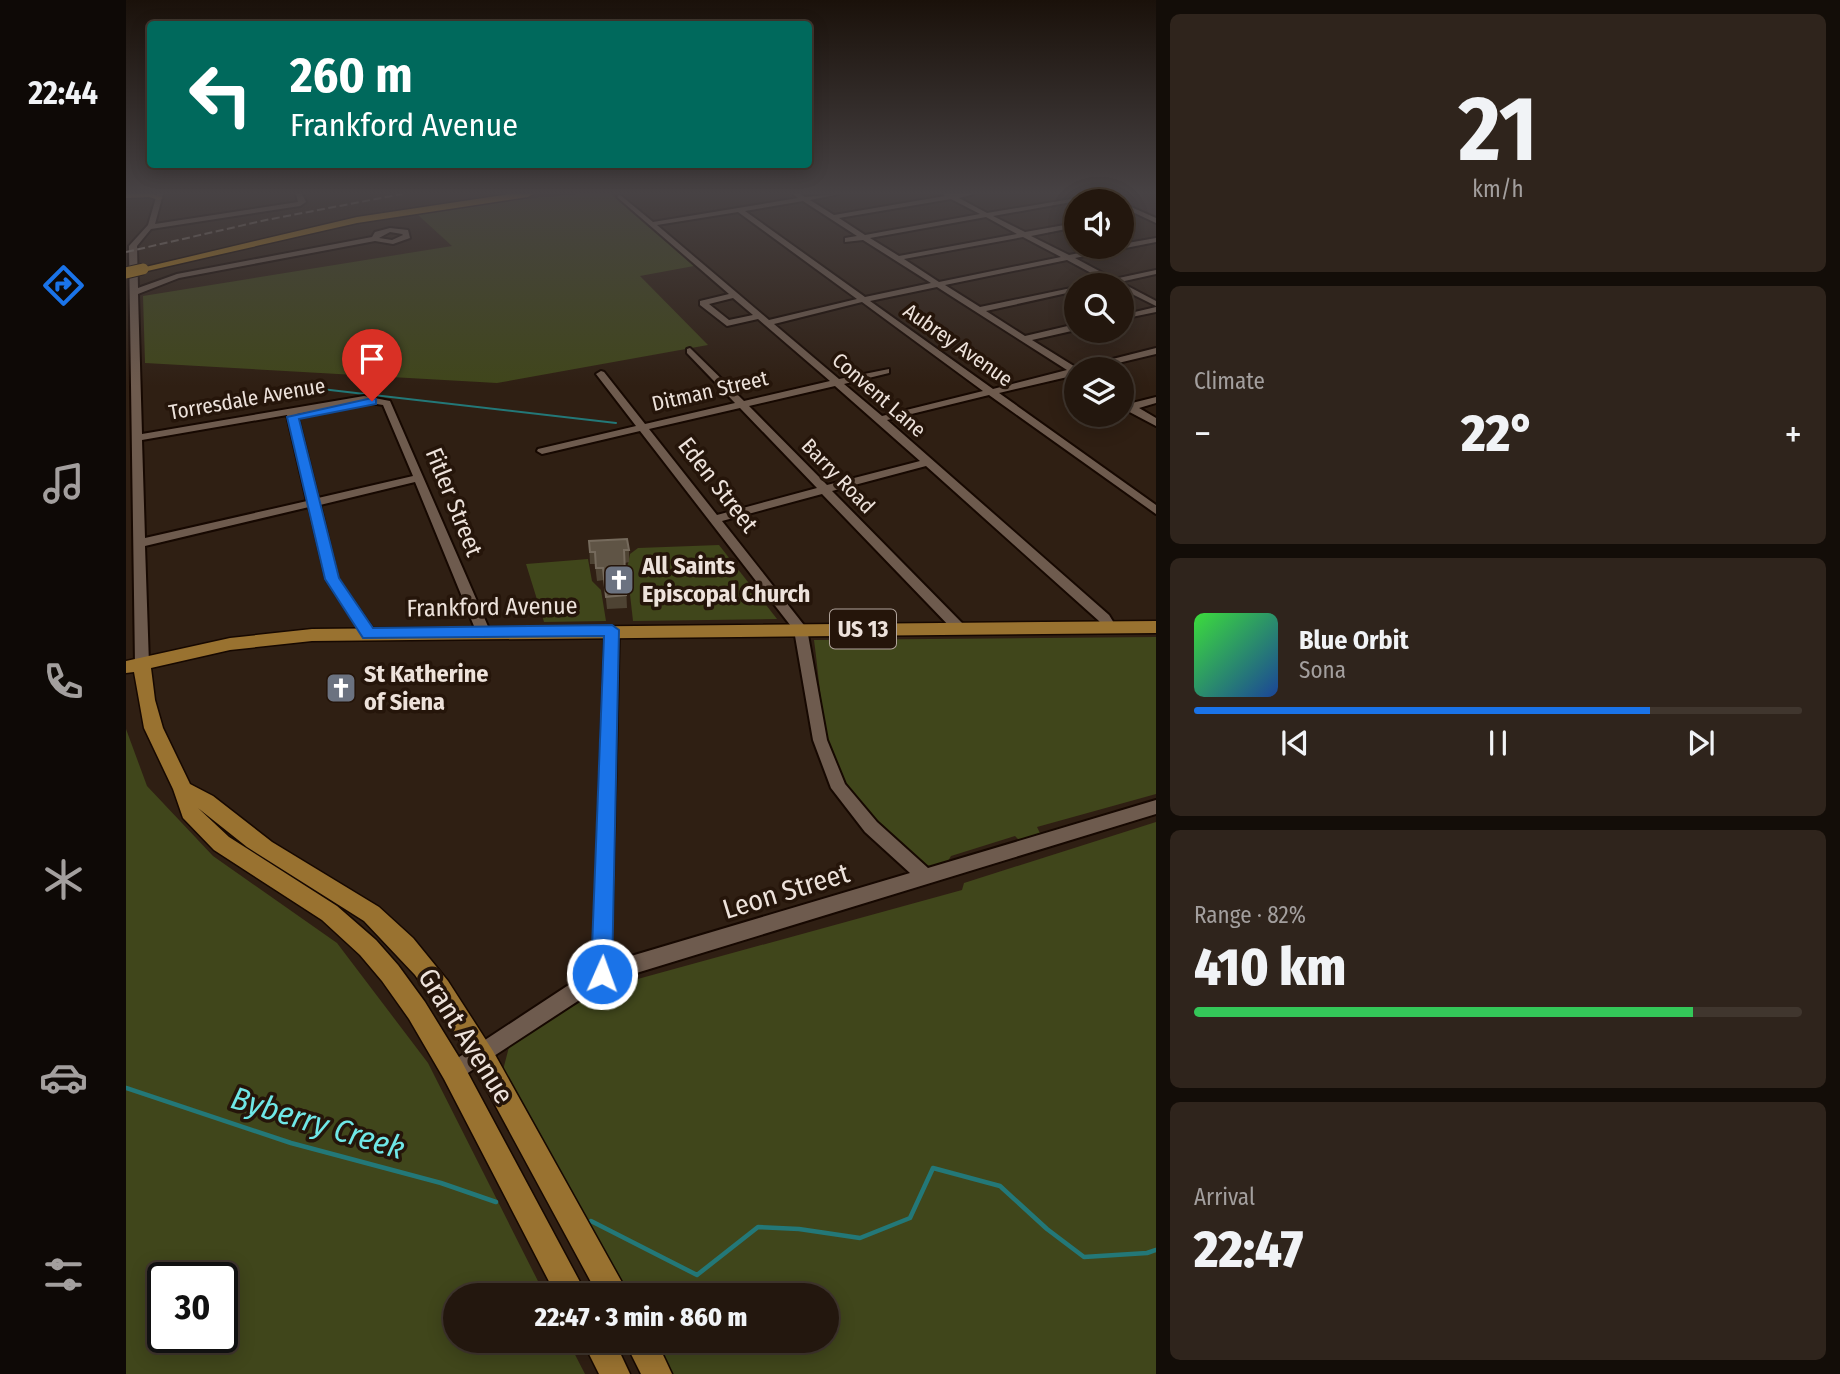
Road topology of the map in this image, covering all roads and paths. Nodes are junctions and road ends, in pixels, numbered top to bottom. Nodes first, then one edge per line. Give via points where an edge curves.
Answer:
1 (133, 258) edge
2 (170, 258) edge
3 (176, 258) edge
4 (273, 258) edge
5 (691, 258) edge
6 (804, 258) edge
7 (900, 258) edge
8 (1063, 258) edge
9 (1072, 259) edge
10 (126, 264) edge
11 (143, 265) junction
12 (1156, 272) edge
13 (1098, 273) edge
14 (1134, 279) edge
15 (132, 282) edge
16 (939, 284) junction
17 (1064, 292) edge
18 (1134, 294) edge
19 (734, 295) junction
20 (861, 300) junction
21 (1156, 307) edge
22 (979, 310) junction
23 (1134, 313) edge
24 (764, 320) junction
25 (1064, 330) edge
26 (1024, 339) junction
27 (690, 351) dead end
28 (1156, 351) edge
29 (1133, 357) edge
30 (1064, 363) edge
31 (886, 371) dead end
32 (601, 374) dead end
33 (1064, 374) edge
34 (835, 383) junction
35 (991, 392) junction
36 (374, 400) joint
37 (1156, 400) edge
38 (742, 403) junction
39 (1134, 404) edge
40 (1134, 411) edge
41 (292, 413) junction
42 (880, 419) junction
43 (1156, 423) edge
44 (644, 426) junction
45 (138, 442) junction
46 (542, 451) dead end
47 (927, 462) junction
48 (419, 478) junction
49 (825, 490) junction
50 (314, 502) junction
51 (1156, 511) edge
52 (715, 519) junction
53 (140, 543) junction
54 (1156, 627) edge
55 (959, 628) junction
56 (1110, 628) junction
57 (800, 629) junction
58 (612, 630) junction
59 (483, 632) junction
60 (369, 634) junction
61 (134, 666) edge
62 (184, 790) junction
63 (1156, 807) edge
64 (926, 877) junction
65 (602, 974) junction
66 (481, 1053) junction
67 (454, 1072) junction
68 (566, 1283) edge
69 (607, 1283) edge
70 (604, 1353) edge
71 (646, 1353) edge
72 (615, 1374) edge
73 (657, 1374) edge

1 - 15 street, Grant Avenue
2 - 11 highway
3 - 11 highway
4 - 15 street
5 - 19 street, Convent Lane
6 - 20 street, Aubrey Avenue
7 - 16 street
8 - 16 street
9 - 13 street
10 - 11 highway
11 - 15 highway, bridge
12 - 14 street
15 - 45 street, Grant Avenue
16 - 20 street
16 - 22 street
17 - 22 street
18 - 21 street
19 - 24 street, Convent Lane
19 - 24 street via 704,303 727,323
20 - 24 street
20 - 35 street, Aubrey Avenue
21 - 23 street
22 - 26 street
24 - 34 street, Convent Lane
25 - 26 street
26 - 30 street
27 - 38 street, Barry Road
28 - 29 street
31 - 34 street, Ditman Street
32 - 44 street, Eden Street
33 - 35 street
34 - 38 street, Ditman Street
34 - 42 street, Convent Lane
35 - 42 street
35 - 51 street, Aubrey Avenue
36 - 41 street, Torresdale Avenue
36 - 48 street, Fitler Street via 390,406
37 - 39 street
38 - 44 street, Ditman Street
38 - 49 street, Barry Road
40 - 43 street
41 - 45 street, Torresdale Avenue
41 - 50 street
42 - 47 street, Convent Lane
44 - 46 street, Ditman Street
44 - 52 street, Eden Street
45 - 53 street, Grant Avenue
47 - 49 street
47 - 56 street, Convent Lane
48 - 50 street
48 - 59 street, Fitler Street
49 - 52 street
49 - 55 street, Barry Road
50 - 53 street
50 - 60 street via 333,581
52 - 57 street, Eden Street
53 - 61 street, Grant Avenue
54 - 56 main road, Frankford Avenue / US 13
55 - 56 main road, Frankford Avenue / US 13
55 - 57 main road, Frankford Avenue / US 13
57 - 58 main road, Frankford Avenue / US 13
57 - 64 street, Eden Street via 820,740 839,788 871,827
58 - 59 main road, Frankford Avenue / US 13
58 - 65 street
59 - 60 main road, Frankford Avenue / US 13
60 - 61 main road, Frankford Avenue / US 13 via 260,639
61 - 62 main road, Grant Avenue via 152,729
62 - 66 main road, Grant Avenue via 206,799 255,842 345,895 384,924 425,965
62 - 67 main road, Grant Avenue via 189,811 213,835 289,885 370,949 409,999
63 - 64 street, Leon Street
64 - 65 street, Leon Street
65 - 66 street, Leon Street
66 - 67 street, Leon Street
66 - 69 main road, Grant Avenue
67 - 68 main road, Grant Avenue
70 - 72 main road
71 - 73 main road

